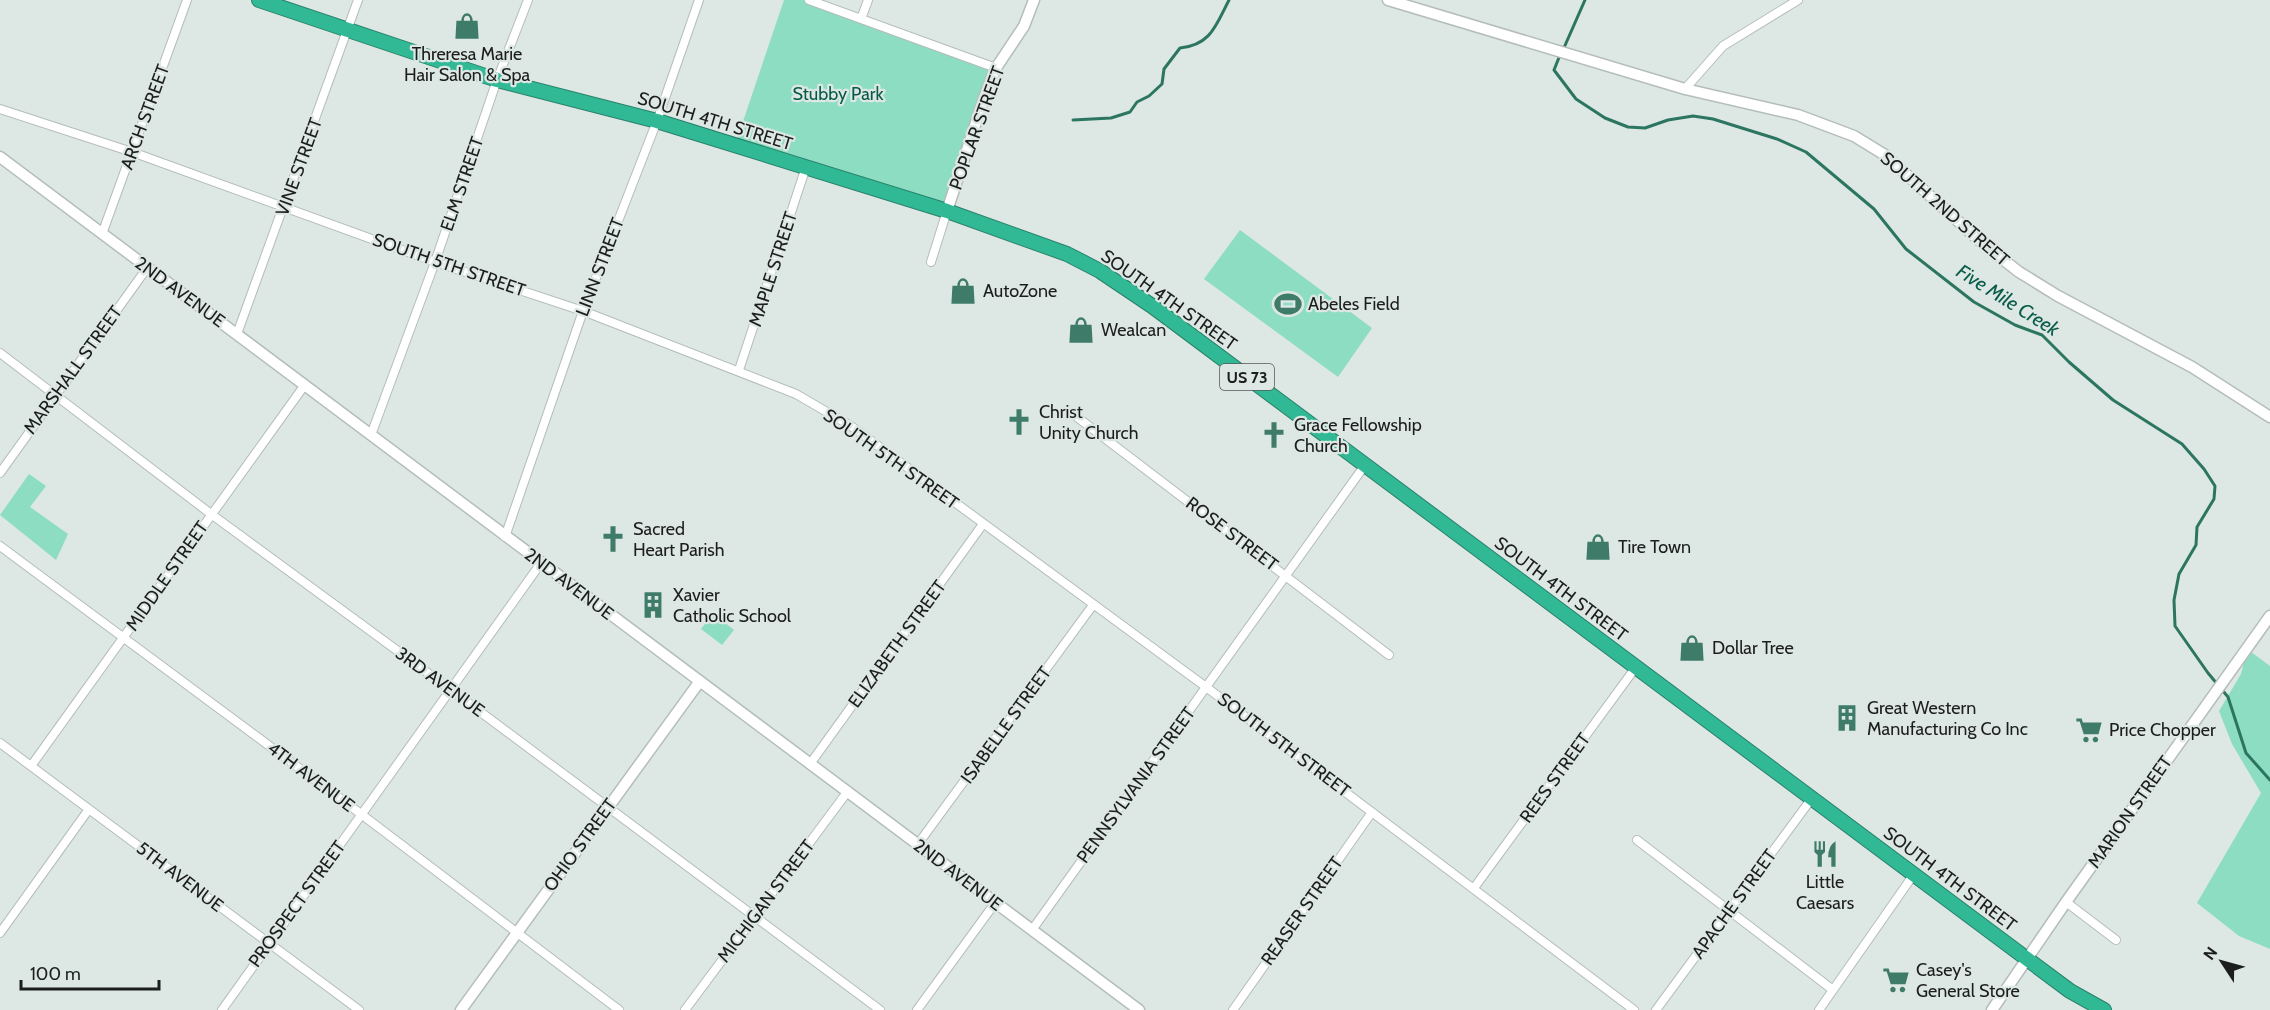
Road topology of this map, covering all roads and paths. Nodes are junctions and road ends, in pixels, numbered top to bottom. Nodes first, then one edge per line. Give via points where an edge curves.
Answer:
1 (187, 0) edge
2 (259, 0) edge
3 (358, 0) edge
4 (528, 0) edge
5 (699, 0) edge
6 (809, 0) edge
7 (868, 0) edge
8 (1034, 0) edge
9 (1388, 0) edge
10 (1798, 0) edge
11 (861, 19) junction
12 (347, 31) junction
13 (996, 68) junction
14 (497, 80) junction
15 (1685, 89) junction
16 (0, 109) edge
17 (657, 121) junction
18 (132, 152) junction
19 (0, 157) edge
20 (806, 167) junction
21 (285, 207) junction
22 (946, 211) junction
23 (102, 234) junction
24 (435, 262) junction
25 (931, 262) dead end
26 (147, 268) junction
27 (583, 310) junction
28 (237, 334) junction
29 (0, 353) edge
30 (739, 370) junction
31 (304, 386) junction
32 (56, 394) junction
33 (1073, 414) dead end
34 (2270, 417) edge
35 (371, 435) junction
36 (1365, 465) junction
37 (0, 473) edge
38 (211, 514) junction
39 (983, 524) junction
40 (505, 537) junction
41 (0, 546) edge
42 (541, 563) junction
43 (1287, 575) junction
44 (1094, 605) junction
45 (2270, 616) edge
46 (123, 638) junction
47 (1389, 655) dead end
48 (1636, 667) junction
49 (700, 681) junction
50 (1206, 687) junction
51 (451, 690) junction
52 (0, 743) edge
53 (810, 764) junction
54 (31, 766) junction
55 (848, 791) junction
56 (1812, 798) junction
57 (607, 807) junction
58 (89, 810) junction
59 (1372, 812) junction
60 (361, 814) junction
61 (1637, 840) dead end
62 (918, 844) junction
63 (1914, 874) junction
64 (1474, 888) junction
65 (2066, 902) junction
66 (995, 903) junction
67 (1728, 911) junction
68 (755, 917) junction
69 (1032, 930) junction
70 (0, 933) edge
71 (517, 933) junction
72 (2116, 940) dead end
73 (269, 943) junction
74 (2026, 959) junction
75 (1833, 990) junction
76 (222, 1010) edge
77 (359, 1010) edge
78 (461, 1010) edge
79 (619, 1010) edge
80 (685, 1010) edge
81 (880, 1010) edge
82 (917, 1010) edge
83 (1139, 1010) edge
84 (1233, 1010) edge
85 (1634, 1010) edge
86 (1656, 1010) edge
87 (1819, 1010) edge
88 (1992, 1010) edge
89 (2104, 1010) edge

1 - 18 street, ARCH STREET
2 - 12 highway, SOUTH 4TH STREET / US 73
3 - 12 street, VINE STREET
4 - 14 street, ELM STREET
5 - 17 street, LINN STREET
6 - 11 street
7 - 11 street
8 - 13 street, POPLAR STREET via 1024,26
9 - 15 street, SOUTH 2ND STREET
10 - 15 street via 1723,46
11 - 13 street
12 - 14 highway, SOUTH 4TH STREET / US 73
12 - 21 street, VINE STREET
13 - 22 street, POPLAR STREET
14 - 17 highway, SOUTH 4TH STREET / US 73
14 - 24 street, ELM STREET
15 - 34 street, SOUTH 2ND STREET via 1798,115 1854,136 1885,155 2019,272 2192,368
16 - 18 street, SOUTH 5TH STREET
17 - 20 highway, SOUTH 4TH STREET / US 73
17 - 27 street, LINN STREET
18 - 21 street, SOUTH 5TH STREET
18 - 23 street, ARCH STREET
19 - 23 street, 2ND AVENUE
20 - 22 highway, SOUTH 4TH STREET / US 73
20 - 30 street, MAPLE STREET
21 - 24 street, SOUTH 5TH STREET
21 - 28 street, VINE STREET
22 - 25 street, POPLAR STREET
22 - 36 highway, SOUTH 4TH STREET / US 73 via 1034,241 1100,271
23 - 26 street, 2ND AVENUE
24 - 27 street, SOUTH 5TH STREET
24 - 35 street, ELM STREET
26 - 28 street, 2ND AVENUE
26 - 32 street, MARSHALL STREET
27 - 30 street, SOUTH 5TH STREET
27 - 40 street, LINN STREET
28 - 31 street, 2ND AVENUE
29 - 32 street, 3RD AVENUE
30 - 39 street, SOUTH 5TH STREET via 796,394 851,426
31 - 35 street, 2ND AVENUE
31 - 38 street, MIDDLE STREET
32 - 37 street, MARSHALL STREET
32 - 38 street, 3RD AVENUE
33 - 43 street, ROSE STREET
35 - 40 street, 2ND AVENUE
36 - 43 street, PENNSYLVANIA STREET
36 - 48 highway, SOUTH 4TH STREET / US 73
38 - 46 street, MIDDLE STREET
38 - 51 street, 3RD AVENUE
39 - 44 street, SOUTH 5TH STREET
39 - 53 street, ELIZABETH STREET
40 - 42 street, 2ND AVENUE
41 - 46 street, 4TH AVENUE
42 - 49 street, 2ND AVENUE
42 - 51 street, PROSPECT STREET
43 - 47 street, ROSE STREET
43 - 50 street, PENNSYLVANIA STREET
44 - 50 street, SOUTH 5TH STREET
44 - 62 street, ISABELLE STREET
45 - 65 street, MARION STREET
46 - 54 street, MIDDLE STREET
46 - 60 street, 4TH AVENUE
48 - 56 highway, SOUTH 4TH STREET / US 73
48 - 64 street, REES STREET
49 - 53 street, 2ND AVENUE
49 - 57 street, OHIO STREET
50 - 59 street, SOUTH 5TH STREET
50 - 69 street, PENNSYLVANIA STREET
51 - 57 street, 3RD AVENUE
51 - 60 street, PROSPECT STREET
52 - 54 street, 5TH AVENUE
53 - 55 street, 2ND AVENUE
54 - 58 street, 5TH AVENUE
55 - 62 street, 2ND AVENUE
55 - 68 street, MICHIGAN STREET
56 - 63 highway, SOUTH 4TH STREET / US 73
56 - 67 street, APACHE STREET
57 - 68 street, 3RD AVENUE
57 - 71 street, OHIO STREET
58 - 70 street
58 - 73 street, 5TH AVENUE
59 - 64 street, SOUTH 5TH STREET
59 - 84 street, REASER STREET
60 - 71 street, 4TH AVENUE
60 - 73 street, PROSPECT STREET
61 - 67 street
62 - 66 street, 2ND AVENUE
63 - 74 highway, SOUTH 4TH STREET / US 73
63 - 75 street
64 - 85 street, SOUTH 5TH STREET
65 - 72 street
65 - 74 street, MARION STREET
66 - 69 street, 2ND AVENUE
66 - 82 street
67 - 75 street
67 - 86 street, APACHE STREET
68 - 80 street, MICHIGAN STREET
68 - 81 street, 3RD AVENUE
69 - 83 street, 2ND AVENUE
71 - 78 street, OHIO STREET
71 - 79 street, 4TH AVENUE
73 - 76 street, PROSPECT STREET
73 - 77 street, 5TH AVENUE
74 - 88 street, MARION STREET
74 - 89 highway, SOUTH 4TH STREET / US 73
75 - 87 street

